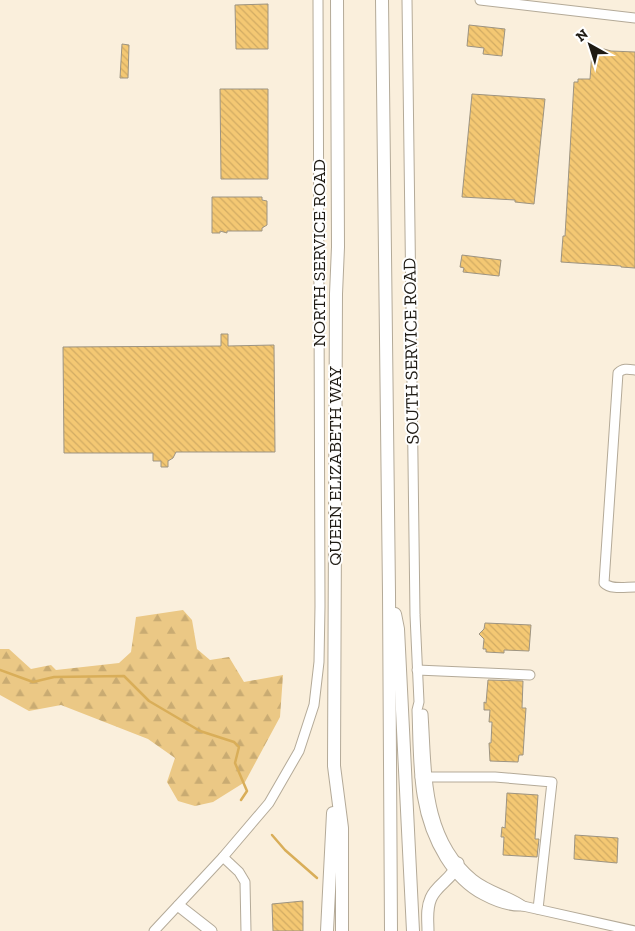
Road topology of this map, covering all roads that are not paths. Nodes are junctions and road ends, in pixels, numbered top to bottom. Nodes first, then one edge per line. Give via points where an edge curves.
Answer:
1 (318, 0) edge
2 (336, 0) edge
3 (382, 0) edge
4 (407, 0) edge
5 (480, 0) edge
6 (491, 1) edge
7 (635, 18) edge
8 (635, 370) edge
9 (635, 587) edge
10 (389, 593) junction
11 (417, 670) junction
12 (530, 675) dead end
13 (334, 766) junction
14 (424, 777) junction
15 (223, 857) junction
16 (456, 868) junction
17 (179, 906) junction
18 (538, 909) junction
19 (635, 926) edge
20 (635, 930) edge
21 (154, 931) edge
22 (211, 931) edge
23 (246, 931) edge
24 (328, 931) edge
25 (342, 931) edge
26 (391, 931) edge
27 (413, 931) edge
28 (428, 931) edge

1 - 15 street, NORTH SERVICE ROAD via 319,662 314,704 299,751 269,803
2 - 13 highway, QUEEN ELIZABETH WAY via 338,247
3 - 10 highway
4 - 11 street, SOUTH SERVICE ROAD
5 - 6 street
6 - 7 street
8 - 9 street via 618,373 604,582 612,587
10 - 26 highway
10 - 27 highway via 398,629
11 - 12 street
11 - 14 street, SOUTH SERVICE ROAD via 419,702 416,710
13 - 24 highway
13 - 25 highway, QUEEN ELIZABETH WAY via 342,828
14 - 16 street, SOUTH SERVICE ROAD via 424,809 430,830 439,849
14 - 18 street via 495,777 552,782
15 - 17 street, NORTH SERVICE ROAD
15 - 23 street via 245,882
16 - 18 street, SOUTH SERVICE ROAD via 466,885 484,896 514,907
16 - 28 main road via 432,896
17 - 21 street, NORTH SERVICE ROAD
17 - 22 main road
18 - 20 street, SOUTH SERVICE ROAD
19 - 20 street

